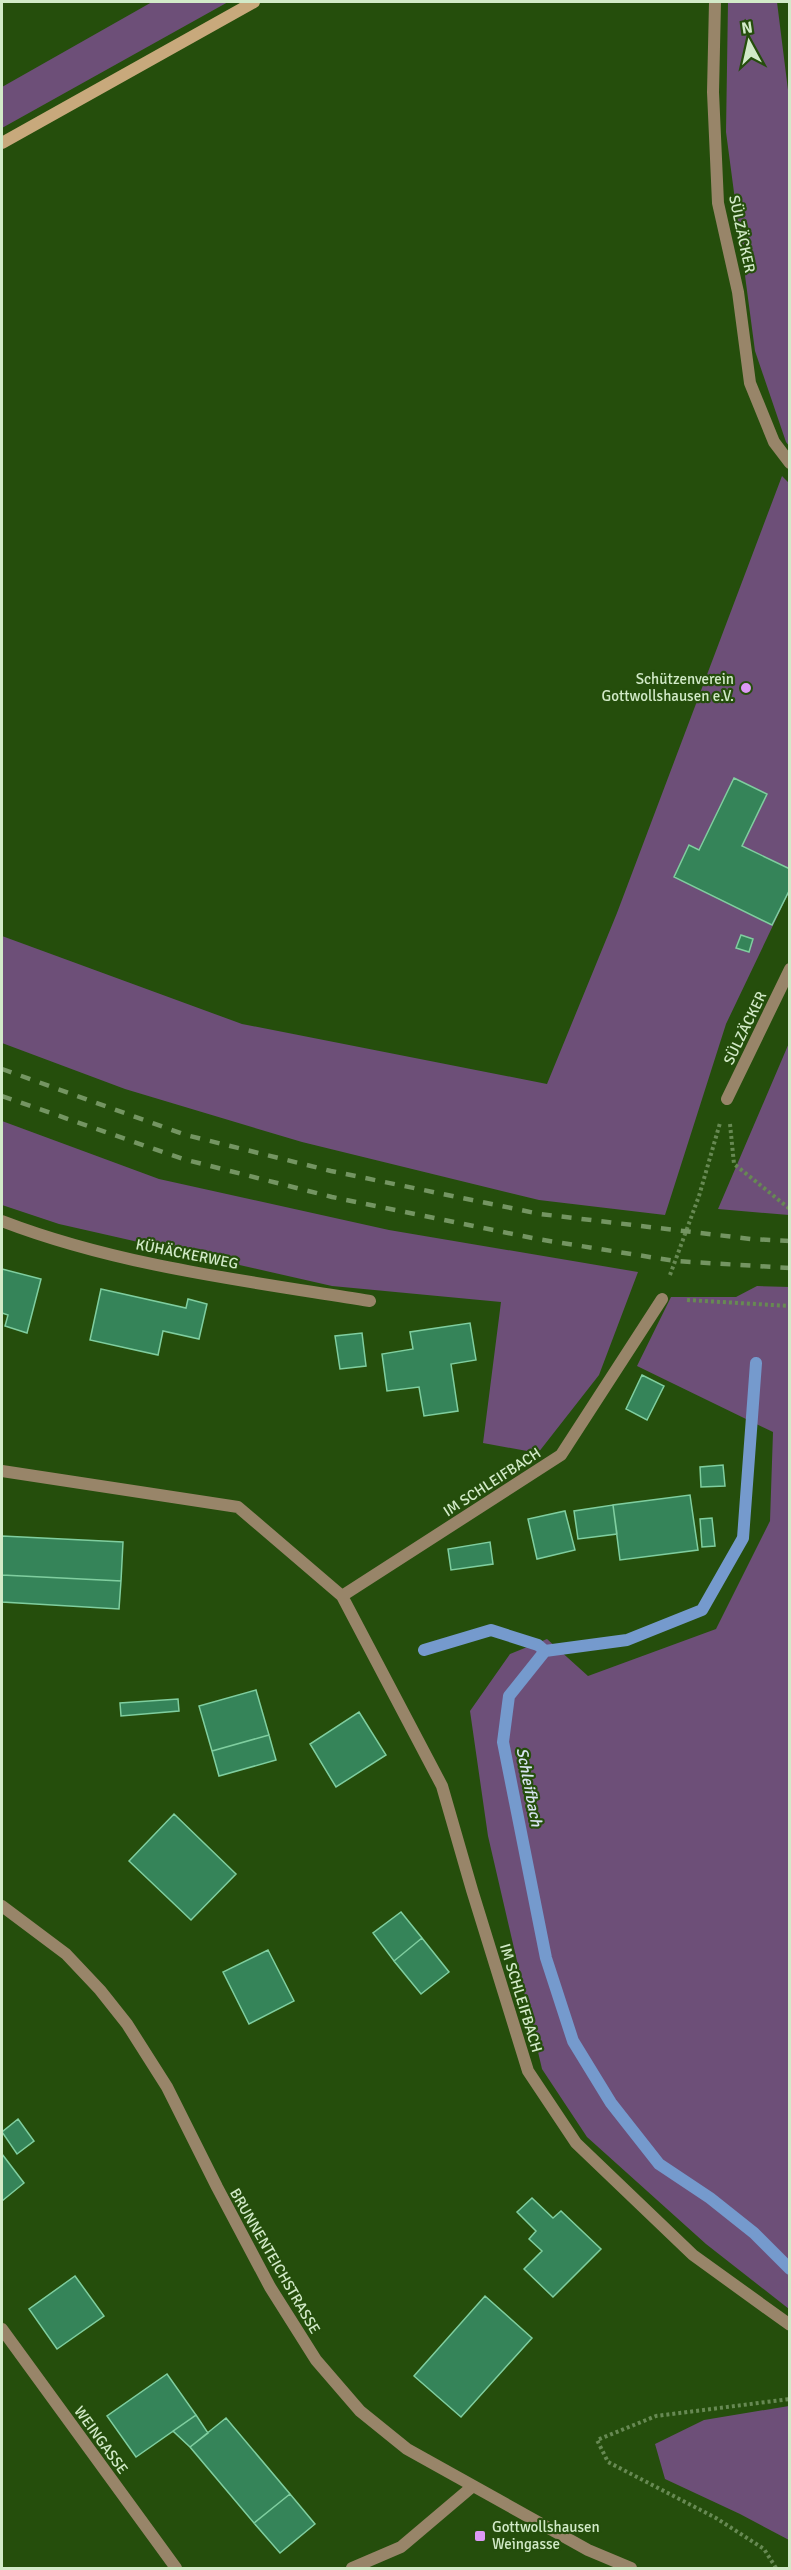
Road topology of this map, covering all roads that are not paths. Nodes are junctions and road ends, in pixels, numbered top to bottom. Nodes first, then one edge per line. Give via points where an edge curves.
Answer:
1 (254, 2) edge
2 (715, 2) edge
3 (2, 143) edge
4 (789, 463) edge
5 (789, 969) edge
6 (727, 1099) road end
7 (2, 1221) edge
8 (662, 1299) road end
9 (370, 1301) dead end
10 (2, 1471) edge
11 (342, 1596) junction
12 (2, 1906) edge
13 (789, 2325) edge
14 (2, 2329) edge
15 (472, 2486) junction
16 (176, 2568) edge
17 (352, 2568) edge
18 (632, 2568) edge

1 - 3 street
2 - 4 street, SÜLZÄCKER via 713,92 718,203 738,292 750,383 774,442
5 - 6 street, SÜLZÄCKER
7 - 9 street, KÜHÄCKERWEG via 157,1266
8 - 11 street, IM SCHLEIFBACH via 561,1455
10 - 11 street, IM SCHLEIFBACH via 238,1507
11 - 13 street, IM SCHLEIFBACH via 442,1786 528,2071 576,2143 693,2255
12 - 15 street, BRUNNENTEICHSTRASSE via 66,1954 127,2024 167,2087 270,2287 316,2360 360,2411 407,2449
14 - 16 street, WEINGASSE
15 - 17 street via 401,2547
15 - 18 street, BRUNNENTEICHSTRASSE via 588,2550

